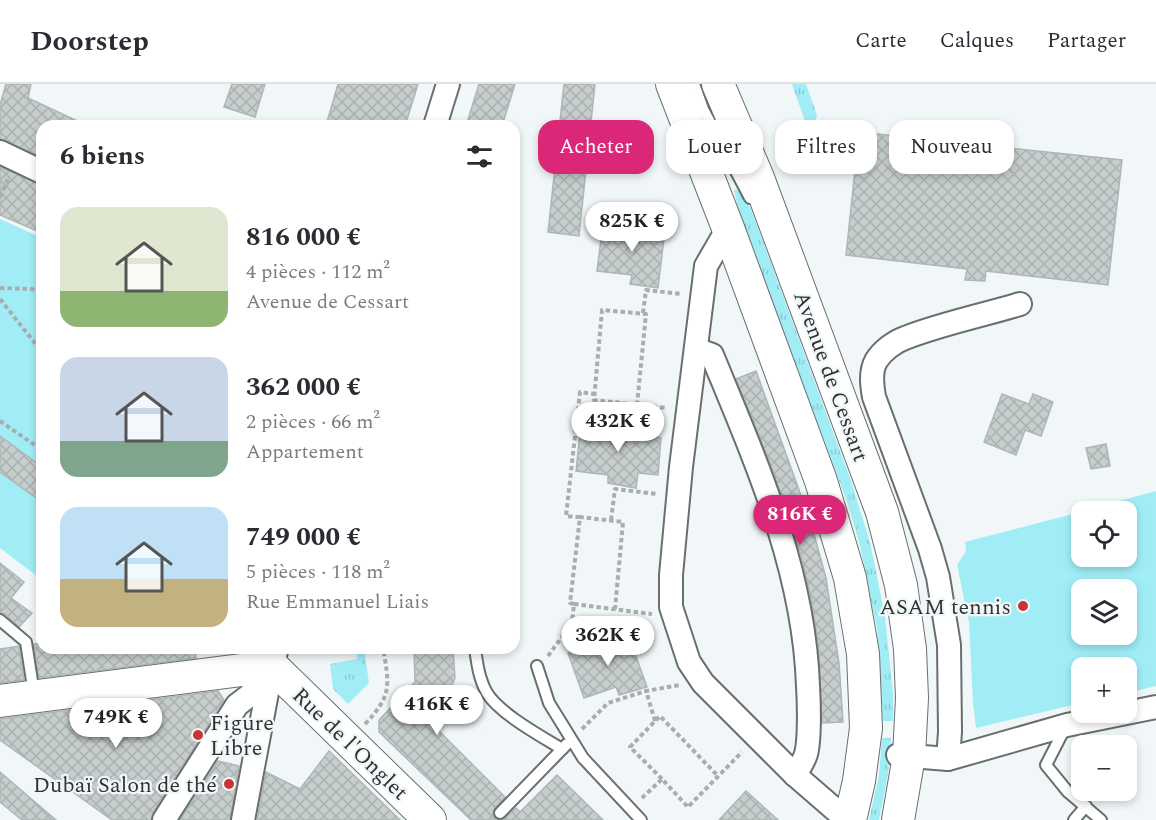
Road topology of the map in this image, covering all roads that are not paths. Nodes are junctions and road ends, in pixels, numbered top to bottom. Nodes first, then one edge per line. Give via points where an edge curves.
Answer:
1 (448, 84) edge
2 (672, 84) edge
3 (686, 84) edge
4 (694, 84) edge
5 (718, 84) edge
6 (437, 120) edge
7 (699, 120) edge
8 (0, 152) edge
9 (36, 169) edge
10 (719, 174) edge
11 (754, 204) dead end
12 (728, 228) junction
13 (1020, 304) dead end
14 (696, 349) junction
15 (802, 396) dead end
16 (858, 564) dead end
17 (863, 585) dead end
18 (0, 621) edge
19 (873, 644) dead end
20 (476, 654) edge
21 (274, 657) edge
22 (537, 666) road end
23 (875, 666) dead end
24 (900, 694) dead end
25 (34, 696) junction
26 (0, 701) edge
27 (1156, 707) edge
28 (1067, 725) junction
29 (571, 740) junction
30 (562, 749) junction
31 (903, 756) junction
32 (948, 759) junction
33 (795, 774) junction
34 (1086, 806) junction
35 (500, 813) dead end
36 (893, 814) edge
37 (164, 820) edge
38 (243, 820) edge
39 (430, 820) edge
40 (641, 820) edge
41 (848, 820) edge
42 (1074, 820) edge
43 (1101, 820) edge

1 - 6 street
2 - 12 main road, Avenue de Cessart
3 - 7 lane
4 - 11 lane via 703,109
5 - 31 main road, Avenue de Cessart via 758,178 882,512 901,585 910,649 912,698
8 - 9 street
10 - 15 lane
12 - 14 street via 706,266
12 - 41 main road, Avenue de Cessart via 821,481 850,578 862,654 866,728 859,781
13 - 32 street via 904,339 886,350 876,361 873,373 874,397 938,577 949,645
14 - 33 street via 712,356 761,475 785,544 799,604 809,706 806,754
14 - 33 street via 678,497 671,607 689,662 702,681
16 - 17 lane
18 - 25 lane via 26,642
19 - 23 lane
20 - 30 lane via 479,675 488,694 509,715
21 - 25 main road
21 - 37 street via 250,695 237,705
21 - 38 street
21 - 39 main road, Rue de l'Onglet via 348,741
22 - 29 lane via 549,704
24 - 31 lane
25 - 26 main road
27 - 28 street
28 - 32 street
28 - 34 lane via 1046,765 1068,792
29 - 30 lane
29 - 40 lane
30 - 35 lane
31 - 32 street
31 - 36 main road, Avenue de Cessart
33 - 41 street
34 - 42 lane
34 - 43 lane

